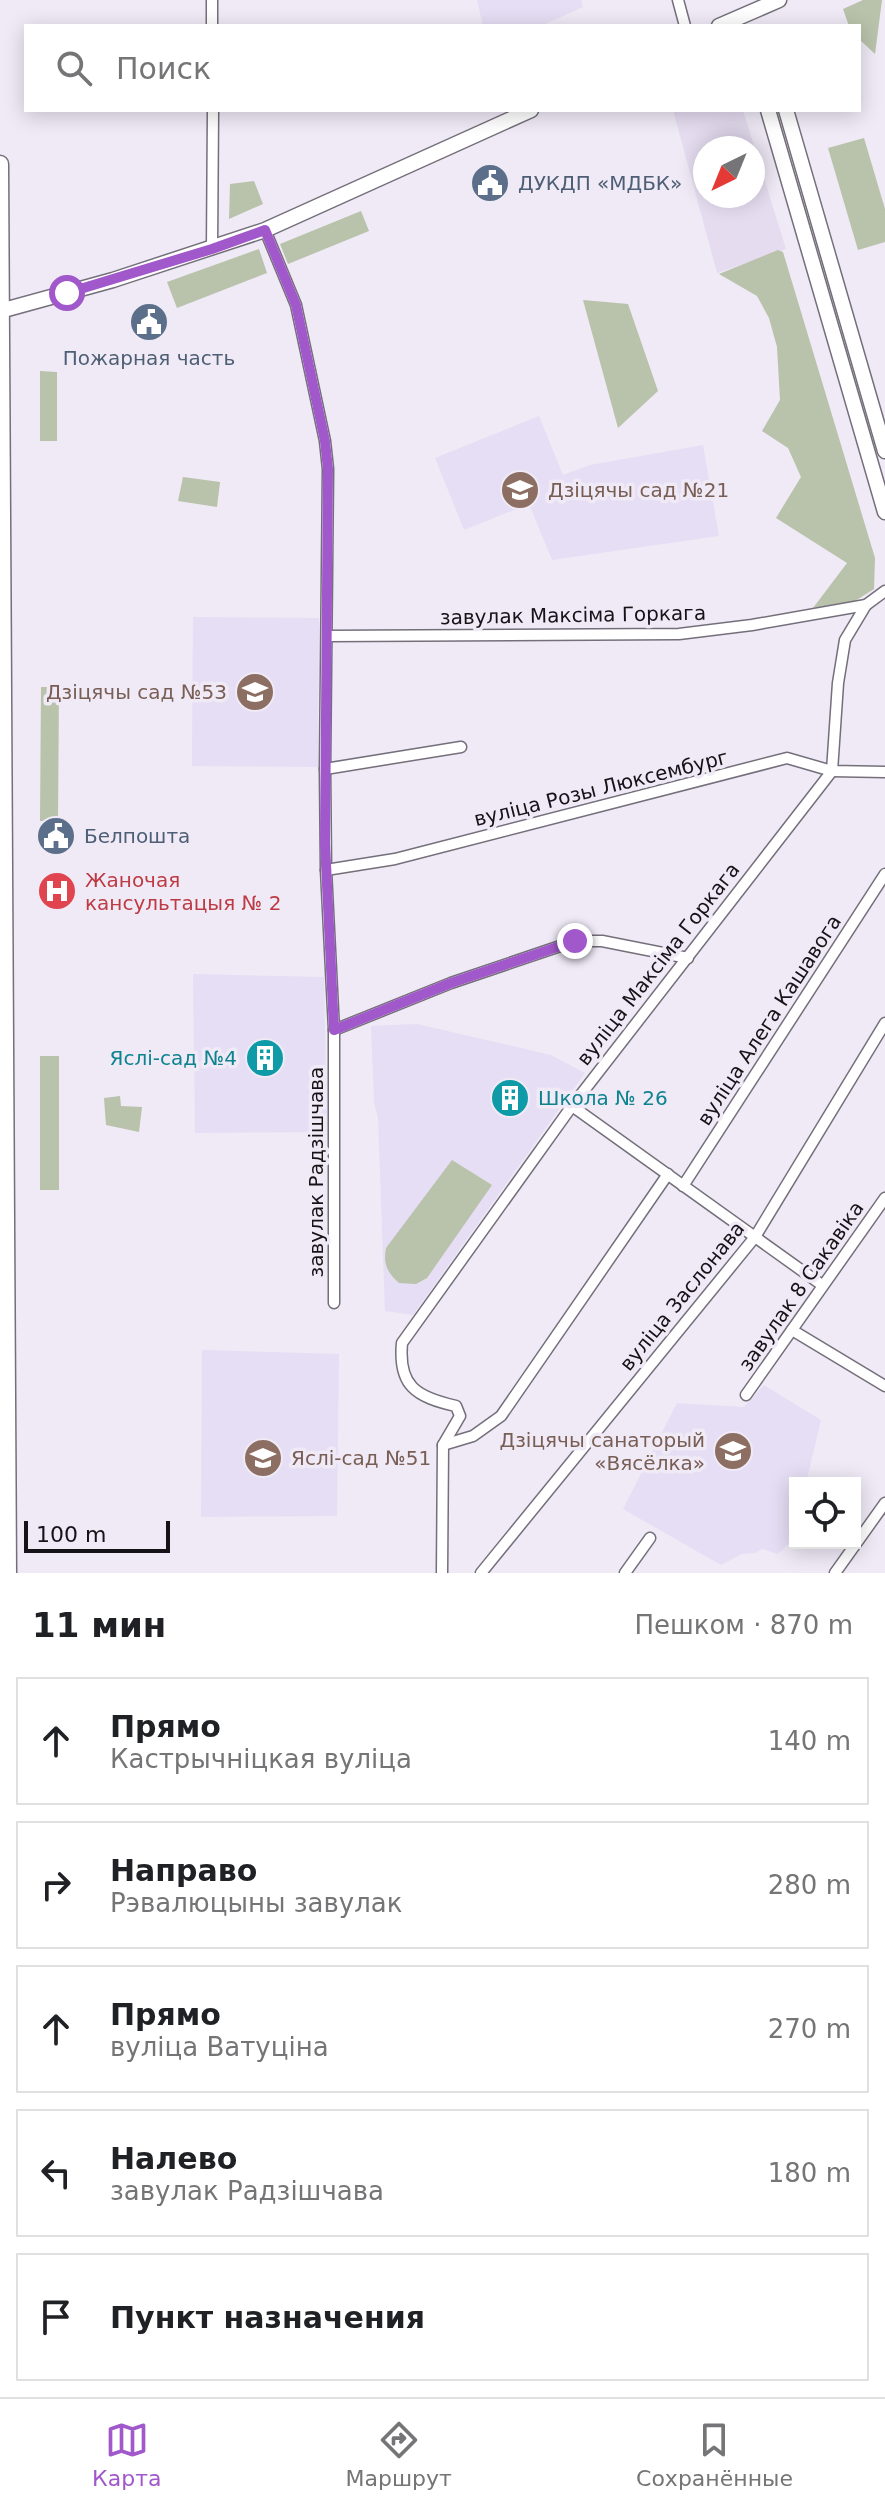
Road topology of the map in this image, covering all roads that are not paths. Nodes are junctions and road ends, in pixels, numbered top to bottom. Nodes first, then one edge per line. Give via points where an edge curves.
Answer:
1 (212, 0) edge
2 (678, 0) edge
3 (779, 0) edge
4 (756, 10) junction
5 (742, 21) edge
6 (212, 24) edge
7 (684, 24) edge
8 (760, 24) edge
9 (213, 112) edge
10 (527, 112) edge
11 (769, 112) edge
12 (787, 112) edge
13 (0, 164) edge
14 (265, 230) junction
15 (212, 249) junction
16 (1, 311) edge
17 (885, 451) edge
18 (885, 512) edge
19 (885, 591) edge
20 (866, 605) junction
21 (327, 636) junction
22 (2, 727) edge
23 (461, 747) dead end
24 (325, 769) junction
25 (832, 771) junction
26 (885, 772) edge
27 (326, 870) junction
28 (885, 874) edge
29 (688, 958) junction
30 (885, 1023) edge
31 (334, 1030) junction
32 (572, 1106) junction
33 (668, 1174) junction
34 (683, 1186) junction
35 (885, 1198) edge
36 (755, 1237) junction
37 (822, 1285) junction
38 (334, 1303) dead end
39 (792, 1330) junction
40 (3, 1342) edge
41 (885, 1386) edge
42 (746, 1395) dead end
43 (443, 1445) junction
44 (885, 1503) edge
45 (650, 1538) dead end
46 (8, 1573) edge
47 (442, 1573) edge
48 (481, 1573) edge
49 (625, 1573) edge
50 (835, 1573) edge

1 - 6 street
2 - 7 street
3 - 4 main road
4 - 5 main road
4 - 8 main road
9 - 15 street
10 - 14 main road
11 - 18 main road
12 - 17 main road
13 - 16 main road
14 - 15 main road
14 - 21 street, завулак Радзішчава via 296,305 325,441
15 - 16 main road
16 - 22 main road
19 - 20 street
20 - 21 street, завулак Максіма Горкага via 679,634
20 - 25 street via 845,640
21 - 24 street, завулак Радзішчава
22 - 40 main road
23 - 24 street
24 - 27 street, завулак Радзішчава
25 - 26 street, вуліца Розы Люксембург
25 - 27 street, вуліца Розы Люксембург via 787,758 395,859
25 - 29 street, вуліца Максіма Горкага
27 - 31 street, завулак Радзішчава
28 - 34 street, вуліца Алега Кашавога
29 - 31 street via 602,941 575,941
29 - 32 street, вуліца Максіма Горкага
30 - 36 street, вуліца Заслонава
31 - 38 street, завулак Радзішчава
32 - 33 street
32 - 43 street, вуліца Максіма Горкага via 402,1343 403,1376 413,1388 456,1406 460,1416
33 - 34 street
33 - 43 street via 501,1416 473,1436
34 - 36 street
35 - 37 street, завулак 8 Сакавіка
36 - 37 street
36 - 48 street, вуліца Заслонава
37 - 39 street, завулак 8 Сакавіка
39 - 41 street
39 - 42 street, завулак 8 Сакавіка
40 - 46 main road
43 - 47 street
44 - 50 street
45 - 49 street

